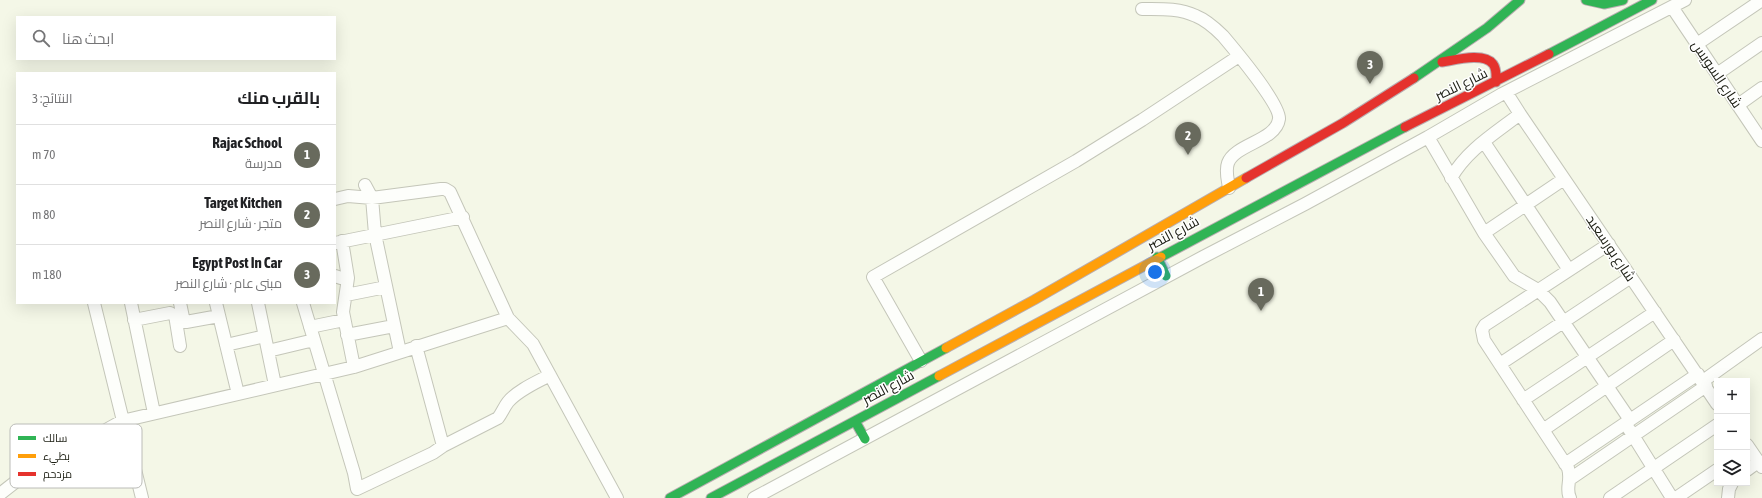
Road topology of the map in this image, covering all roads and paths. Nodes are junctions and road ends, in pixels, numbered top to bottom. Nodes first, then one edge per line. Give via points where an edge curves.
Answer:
1 (1520, 0) edge
2 (1586, 0) edge
3 (1624, 0) edge
4 (1652, 0) edge
5 (1685, 0) edge
6 (1762, 0) edge
7 (1672, 7) junction
8 (1142, 9) dead end
9 (1762, 43) edge
10 (1697, 44) junction
11 (1239, 56) junction
12 (1439, 62) junction
13 (1717, 74) junction
14 (1496, 82) junction
15 (1762, 88) edge
16 (1506, 92) junction
17 (1738, 105) junction
18 (1520, 114) junction
19 (1428, 137) junction
20 (1761, 138) edge
21 (1484, 142) junction
22 (1451, 178) junction
23 (1564, 179) junction
24 (365, 185) dead end
25 (1228, 188) junction
26 (372, 198) junction
27 (336, 199) edge
28 (1526, 205) junction
29 (463, 217) junction
30 (1484, 233) junction
31 (375, 234) junction
32 (338, 242) edge
33 (1609, 244) junction
34 (1157, 257) junction
35 (1569, 270) junction
36 (336, 276) edge
37 (1166, 276) junction
38 (1631, 277) junction
39 (348, 278) junction
40 (386, 287) junction
41 (1538, 290) junction
42 (346, 295) junction
43 (94, 304) edge
44 (131, 304) edge
45 (180, 304) edge
46 (216, 304) edge
47 (258, 304) edge
48 (303, 304) edge
49 (1655, 312) junction
50 (219, 316) junction
51 (179, 318) junction
52 (508, 318) junction
53 (134, 320) junction
54 (344, 320) junction
55 (1562, 322) junction
56 (394, 326) junction
57 (310, 327) junction
58 (347, 335) junction
59 (265, 336) junction
60 (1762, 339) edge
61 (314, 340) junction
62 (1674, 340) junction
63 (226, 345) junction
64 (180, 346) dead end
65 (416, 346) junction
66 (268, 351) junction
67 (400, 352) junction
68 (1586, 357) junction
69 (920, 361) junction
70 (1500, 364) junction
71 (354, 367) junction
72 (325, 374) junction
73 (550, 375) junction
74 (1702, 380) junction
75 (275, 385) junction
76 (1606, 386) junction
77 (238, 394) junction
78 (1714, 399) edge
79 (1523, 400) junction
80 (154, 413) junction
81 (122, 421) junction
82 (855, 421) junction
83 (1628, 422) junction
84 (117, 424) edge
85 (123, 424) edge
86 (1714, 427) edge
87 (1543, 430) junction
88 (1633, 436) junction
89 (864, 439) junction
90 (443, 446) junction
91 (1750, 450) edge
92 (1565, 464) junction
93 (1760, 464) edge
94 (1654, 468) junction
95 (1750, 469) edge
96 (1714, 472) edge
97 (1570, 479) junction
98 (10, 486) edge
99 (1730, 486) edge
100 (139, 488) edge
101 (0, 494) edge
102 (142, 498) edge
103 (617, 498) edge
104 (670, 498) edge
105 (711, 498) edge
106 (754, 498) edge
107 (1570, 498) edge
108 (1610, 498) edge
109 (1672, 498) edge
110 (1676, 498) edge
111 (1728, 498) edge

1 - 12 main road, شارع النصر via 1487,28
2 - 3 main road via 1604,5
4 - 14 main road, شارع النصر
5 - 7 street
6 - 10 street
7 - 10 street, شارع السويس
7 - 16 street
8 - 11 street via 1172,9 1197,16 1222,35
9 - 13 street
10 - 13 street, شارع السويس
11 - 25 street via 1271,98 1279,119 1275,130 1230,159 1226,170
11 - 69 street via 1076,161 873,277
12 - 14 main road via 1481,57 1493,64
12 - 25 main road, شارع النصر via 1343,123
13 - 17 street, شارع السويس
14 - 34 main road, شارع النصر
15 - 17 street
16 - 18 street, شارع بورسعيد
16 - 19 street
17 - 20 street, شارع السويس
18 - 21 street
18 - 23 street, شارع بورسعيد
19 - 22 street
19 - 37 street
21 - 22 street via 1464,158
21 - 28 street
22 - 30 street
23 - 28 street
23 - 33 street, شارع بورسعيد
24 - 26 street
25 - 69 main road, شارع النصر via 1028,303
26 - 27 street via 348,196
26 - 29 street via 445,189 452,194
26 - 31 street
28 - 30 street
28 - 35 street
29 - 31 street
29 - 52 street
30 - 41 street via 1514,276
31 - 32 street
31 - 40 street
32 - 39 street
33 - 35 street
33 - 38 street, شارع بورسعيد
34 - 37 main road
34 - 82 main road, شارع النصر
35 - 41 street
36 - 39 street
37 - 89 street
38 - 49 street, شارع بورسعيد
38 - 55 street
39 - 42 street
40 - 42 street
40 - 56 street
41 - 55 street via 1550,302
41 - 70 street via 1485,325 1482,330 1484,340
42 - 54 street
43 - 81 street
44 - 53 street
45 - 51 street
46 - 50 street
47 - 59 street
48 - 57 street
49 - 62 street, شارع بورسعيد
49 - 68 street
50 - 51 street
50 - 63 street
51 - 53 street via 165,313
51 - 64 street
52 - 65 street
52 - 73 street via 533,344
53 - 80 street
54 - 57 street
54 - 58 street
55 - 68 street
55 - 70 street
56 - 58 street
56 - 67 street
57 - 61 street
58 - 71 street
59 - 63 street
59 - 66 street
60 - 74 street
61 - 66 street
61 - 72 street
62 - 74 street, شارع بورسعيد
62 - 76 street
63 - 77 street
65 - 67 street
65 - 90 street
66 - 75 street
67 - 71 street
68 - 76 street
68 - 79 street
69 - 104 main road, شارع النصر
70 - 79 street
71 - 72 street
72 - 75 street
72 - 90 street via 357,489
73 - 90 street via 508,401 498,418
73 - 103 street
74 - 78 street, شارع بورسعيد
74 - 83 street
74 - 88 street
75 - 77 street
76 - 83 street
76 - 87 street
77 - 80 street
79 - 87 street
80 - 81 street
81 - 84 street
81 - 85 street
82 - 89 main road
82 - 105 main road, شارع النصر
83 - 88 street
83 - 92 street
86 - 94 street
87 - 92 street
88 - 94 street
88 - 97 street
89 - 106 street
91 - 93 street
92 - 97 street
93 - 95 street
94 - 108 street
94 - 109 street
96 - 110 street
97 - 107 street via 1567,489
98 - 101 street
99 - 111 street
100 - 102 street

